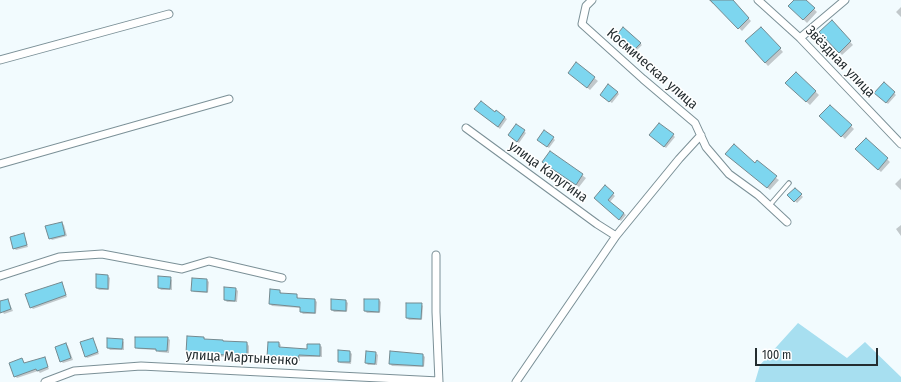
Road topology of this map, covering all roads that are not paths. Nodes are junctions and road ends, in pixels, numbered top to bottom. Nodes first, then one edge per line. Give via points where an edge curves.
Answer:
1 (592, 0) edge
2 (758, 0) edge
3 (845, 0) edge
4 (169, 14) dead end
5 (800, 38) junction
6 (0, 60) edge
7 (229, 99) dead end
8 (466, 128) dead end
9 (701, 135) junction
10 (901, 144) edge
11 (0, 164) edge
12 (789, 183) dead end
13 (770, 206) junction
14 (787, 222) dead end
15 (616, 236) junction
16 (436, 255) dead end
17 (0, 276) edge
18 (282, 278) dead end
19 (45, 382) edge
20 (440, 382) edge
21 (516, 382) edge

1 - 9 street, Космическая улица via 586,6 582,24 695,123
2 - 5 street, Звёздная улица
3 - 5 street
4 - 6 street
5 - 10 street, Звёздная улица
7 - 11 street
8 - 15 street, улица Калугина
9 - 13 street, Космическая улица via 706,147 729,174
9 - 15 street via 679,158
12 - 13 lane
13 - 14 street, Космическая улица
15 - 21 street
16 - 20 street
17 - 18 street via 59,257 102,254 182,270 209,261
19 - 20 street, улица Мартыненко via 74,371 141,366

